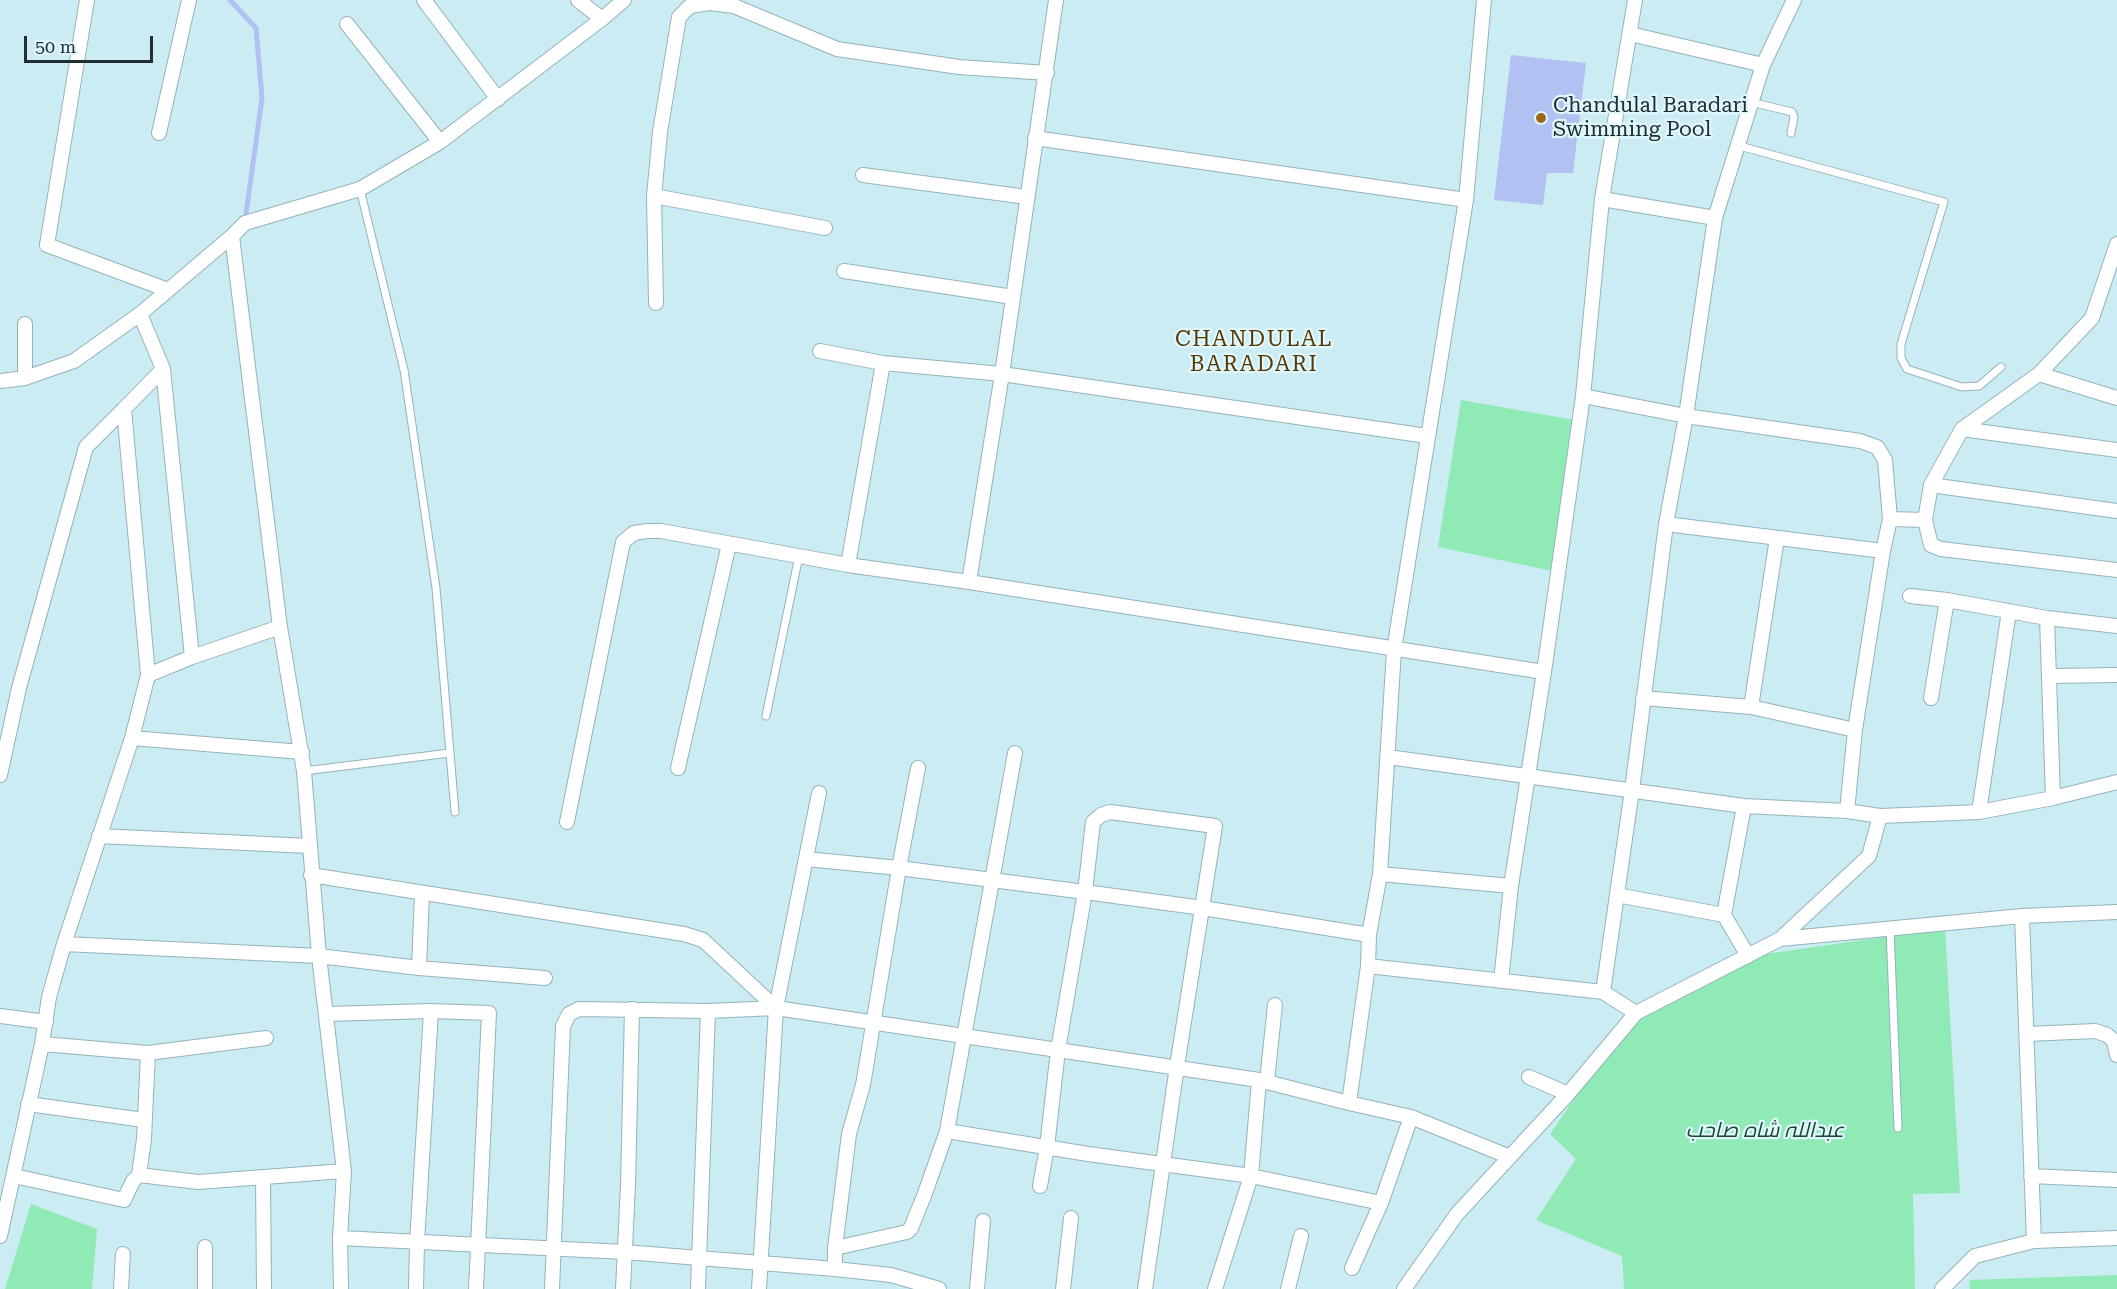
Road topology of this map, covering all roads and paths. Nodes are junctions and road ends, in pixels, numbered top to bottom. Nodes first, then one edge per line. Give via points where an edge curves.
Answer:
1 (87, 0) edge
2 (189, 0) edge
3 (424, 0) edge
4 (578, 0) edge
5 (624, 0) edge
6 (1056, 0) edge
7 (1483, 0) edge
8 (1635, 0) edge
9 (1794, 0) edge
10 (733, 3) edge
11 (602, 19) junction
12 (347, 24) dead end
13 (1630, 34) junction
14 (1763, 65) junction
15 (1047, 73) junction
16 (498, 99) junction
17 (1751, 102) junction
18 (159, 133) dead end
19 (1791, 133) dead end
20 (1035, 138) junction
21 (440, 142) junction
22 (1736, 145) junction
23 (863, 175) dead end
24 (360, 189) junction
25 (654, 196) junction
26 (1027, 197) junction
27 (1602, 198) junction
28 (1466, 200) junction
29 (1715, 218) junction
30 (825, 228) dead end
31 (232, 236) junction
32 (2117, 244) edge
33 (844, 271) dead end
34 (168, 290) junction
35 (1013, 297) junction
36 (656, 303) dead end
37 (140, 314) junction
38 (25, 324) dead end
39 (820, 351) dead end
40 (883, 363) junction
41 (2001, 367) dead end
42 (163, 369) junction
43 (1002, 374) junction
44 (2039, 374) junction
45 (25, 378) junction
46 (0, 381) edge
47 (1583, 396) junction
48 (2117, 398) edge
49 (124, 409) junction
50 (1686, 416) junction
51 (1962, 429) junction
52 (1427, 436) junction
53 (2117, 450) edge
54 (1931, 485) junction
55 (2117, 512) edge
56 (1890, 519) junction
57 (1925, 520) junction
58 (1666, 524) junction
59 (1777, 538) junction
60 (729, 544) junction
61 (1883, 551) junction
62 (799, 556) junction
63 (848, 565) junction
64 (2117, 570) edge
65 (969, 582) junction
66 (1910, 596) dead end
67 (1947, 600) junction
68 (2009, 611) junction
69 (2047, 618) junction
70 (2117, 626) edge
71 (280, 627) junction
72 (1394, 650) junction
73 (192, 657) junction
74 (1544, 672) junction
75 (148, 675) junction
76 (2117, 675) edge
77 (2049, 676) junction
78 (1643, 698) junction
79 (1931, 698) dead end
80 (1751, 707) junction
81 (766, 716) dead end
82 (1855, 730) junction
83 (132, 738) junction
84 (302, 752) junction
85 (450, 753) junction
86 (1015, 753) dead end
87 (1388, 757) junction
88 (678, 768) dead end
89 (918, 768) dead end
90 (304, 771) junction
91 (0, 775) edge
92 (1527, 776) junction
93 (2117, 782) edge
94 (1632, 790) junction
95 (819, 793) dead end
96 (2053, 798) junction
97 (1744, 806) junction
98 (1847, 811) junction
99 (455, 812) dead end
100 (1979, 812) junction
101 (1880, 816) junction
102 (567, 822) dead end
103 (99, 836) junction
104 (309, 846) junction
105 (806, 859) junction
106 (899, 868) junction
107 (1380, 874) junction
108 (311, 875) junction
109 (993, 880) junction
110 (1511, 886) junction
111 (1085, 891) junction
112 (422, 894) junction
113 (1617, 895) junction
114 (1203, 908) junction
115 (2117, 912) edge
116 (1724, 915) junction
117 (2022, 916) junction
118 (1890, 929) junction
119 (1369, 935) junction
120 (1780, 939) junction
121 (64, 944) junction
122 (319, 956) junction
123 (1748, 956) junction
124 (1368, 966) junction
125 (419, 968) junction
126 (545, 978) dead end
127 (1501, 981) junction
128 (1603, 992) junction
129 (1275, 1005) dead end
130 (776, 1008) junction
131 (632, 1009) junction
132 (431, 1011) junction
133 (708, 1011) junction
134 (1636, 1013) junction
135 (326, 1014) junction
136 (0, 1016) edge
137 (45, 1022) junction
138 (874, 1022) junction
139 (2027, 1034) junction
140 (965, 1036) junction
141 (266, 1038) dead end
142 (42, 1044) junction
143 (1058, 1050) junction
144 (148, 1053) junction
145 (2117, 1055) edge
146 (1177, 1066) junction
147 (1529, 1077) dead end
148 (1263, 1080) junction
149 (1568, 1094) junction
150 (1349, 1103) junction
151 (28, 1104) junction
152 (1411, 1117) junction
153 (144, 1120) junction
154 (1898, 1128) dead end
155 (946, 1131) junction
156 (1047, 1147) junction
157 (1510, 1157) junction
158 (1164, 1164) junction
159 (344, 1171) junction
160 (139, 1175) junction
161 (14, 1176) junction
162 (1251, 1176) junction
163 (2031, 1176) junction
164 (263, 1178) junction
165 (2117, 1180) edge
166 (1040, 1186) dead end
167 (1381, 1203) junction
168 (3, 1212) edge
169 (1071, 1218) dead end
170 (983, 1221) dead end
171 (0, 1236) edge
172 (1301, 1236) dead end
173 (340, 1238) junction
174 (2117, 1238) edge
175 (2034, 1241) junction
176 (417, 1242) junction
177 (479, 1245) junction
178 (205, 1247) dead end
179 (835, 1248) junction
180 (555, 1249) junction
181 (625, 1252) junction
182 (123, 1254) dead end
183 (699, 1260) junction
184 (760, 1263) junction
185 (1352, 1268) dead end
186 (835, 1269) junction
187 (891, 1275) junction
188 (121, 1289) edge
189 (205, 1289) edge
190 (264, 1289) edge
191 (341, 1289) edge
192 (416, 1289) edge
193 (476, 1289) edge
194 (552, 1289) edge
195 (623, 1289) edge
196 (698, 1289) edge
197 (759, 1289) edge
198 (887, 1289) edge
199 (939, 1289) edge
200 (977, 1289) edge
201 (1063, 1289) edge
202 (1145, 1289) edge
203 (1215, 1289) edge
204 (1288, 1289) edge
205 (1404, 1289) edge
206 (1942, 1289) edge

1 - 34 street via 47,244
2 - 18 street
3 - 16 street
4 - 11 street
5 - 11 street
6 - 15 street
7 - 28 street
8 - 13 street
9 - 14 street
10 - 15 street via 837,49 959,67
10 - 25 street via 690,6 679,17
11 - 16 street
12 - 21 street
13 - 14 street
13 - 27 street
14 - 17 street
15 - 20 street
16 - 21 street
17 - 19 lane via 1792,112
17 - 22 street
20 - 26 street
20 - 28 street
21 - 24 street
22 - 29 street
22 - 41 lane via 1944,202 1901,344 1901,358 1907,369 1962,387 1979,386
23 - 26 street
24 - 31 street via 245,223
24 - 85 lane via 404,370 436,588
25 - 30 street
25 - 36 street
26 - 35 street
27 - 29 street
27 - 47 street
28 - 52 street
29 - 50 street
31 - 34 street
31 - 71 street
32 - 44 street via 2092,318
33 - 35 street
34 - 37 street
35 - 43 street
37 - 42 street
37 - 45 street via 74,361
38 - 45 street
39 - 40 street
40 - 43 street
40 - 63 street
42 - 49 street
42 - 73 street
43 - 52 street
43 - 65 street
44 - 48 street
44 - 51 street
45 - 46 street
47 - 50 street
47 - 74 street
49 - 75 street
49 - 91 street via 86,447 19,688
50 - 56 street via 1860,441 1877,447 1885,460
50 - 58 street
51 - 53 street
51 - 54 street
52 - 72 street
54 - 55 street
54 - 57 street
56 - 57 street
56 - 61 street
57 - 64 street via 1931,545 1941,549
58 - 59 street
58 - 78 street
59 - 61 street
59 - 80 street
60 - 62 street
60 - 88 street
60 - 102 street via 661,531 634,533 623,542
61 - 82 street
62 - 63 street
62 - 81 lane
63 - 65 street
65 - 72 street
66 - 67 street
67 - 68 street
67 - 79 street
68 - 69 street
68 - 100 street
69 - 70 street
69 - 77 street
71 - 73 street
71 - 84 street
72 - 74 street
72 - 87 street
73 - 75 street
74 - 92 street
75 - 83 street
76 - 77 street
77 - 96 street
78 - 80 street
78 - 94 street
80 - 82 street
82 - 98 street
83 - 84 street
83 - 103 street
84 - 90 street
85 - 90 lane
85 - 99 lane
86 - 109 street
87 - 92 street
87 - 107 street
89 - 106 street
90 - 104 street
92 - 94 street
92 - 110 street
93 - 96 street
94 - 97 street
94 - 113 street
95 - 105 street
96 - 100 street
97 - 98 street
97 - 116 street
98 - 101 street
100 - 101 street
101 - 120 street via 1869,856
103 - 104 street
103 - 121 street
104 - 108 street
105 - 106 street
105 - 130 street
106 - 109 street
106 - 138 street
107 - 110 street
107 - 119 street
108 - 112 street
108 - 122 street
109 - 111 street
109 - 140 street
110 - 127 street
111 - 114 street
111 - 114 street via 1093,822 1101,815 1110,812 1215,826
111 - 143 street
112 - 125 street
112 - 130 street via 703,940
113 - 116 street
113 - 128 street
114 - 119 street
114 - 146 street
115 - 117 street
116 - 123 street
117 - 118 street
117 - 139 street
118 - 120 street
118 - 154 lane
119 - 124 street
120 - 123 street
121 - 122 street
121 - 137 street
122 - 125 street
122 - 135 street
123 - 134 street
124 - 127 street
124 - 150 street
125 - 126 street
127 - 128 street
128 - 134 street
129 - 148 street
130 - 133 street
130 - 138 street
130 - 184 street
131 - 133 street
131 - 180 street via 579,1009 569,1014 563,1026
131 - 181 street
132 - 135 street
132 - 176 street
132 - 177 street via 489,1013
133 - 183 street
134 - 149 street
135 - 159 street
136 - 137 street
137 - 142 street
138 - 140 street
138 - 179 street via 849,1134
139 - 145 street via 2094,1031 2114,1041
139 - 163 street
140 - 143 street
140 - 155 street
141 - 144 street
142 - 144 street
142 - 151 street
143 - 146 street
143 - 156 street
144 - 153 street
146 - 148 street
146 - 158 street
147 - 149 street
148 - 150 street
148 - 162 street
149 - 157 street
150 - 152 street
151 - 153 street
151 - 161 street
152 - 157 street
152 - 167 street
153 - 160 street
155 - 156 street
155 - 179 street via 911,1228 901,1234
156 - 158 street
156 - 166 street
157 - 205 street via 1457,1214
158 - 162 street
158 - 202 street
159 - 164 street
159 - 173 street
160 - 161 street via 124,1200
160 - 164 street via 198,1182
161 - 168 street
162 - 167 street
162 - 203 street
163 - 165 street
163 - 175 street
164 - 190 street
167 - 185 street
168 - 171 street
169 - 201 street
170 - 200 street
172 - 204 street
173 - 176 street
173 - 191 street
174 - 175 street
175 - 206 street via 1975,1256
176 - 177 street
176 - 192 street
177 - 180 street
177 - 193 street
178 - 189 street
179 - 186 street
180 - 181 street
180 - 194 street
181 - 183 street
181 - 195 street
182 - 188 street
183 - 184 street
183 - 196 street
184 - 186 street
184 - 197 street
186 - 187 street
187 - 198 street
187 - 199 street

